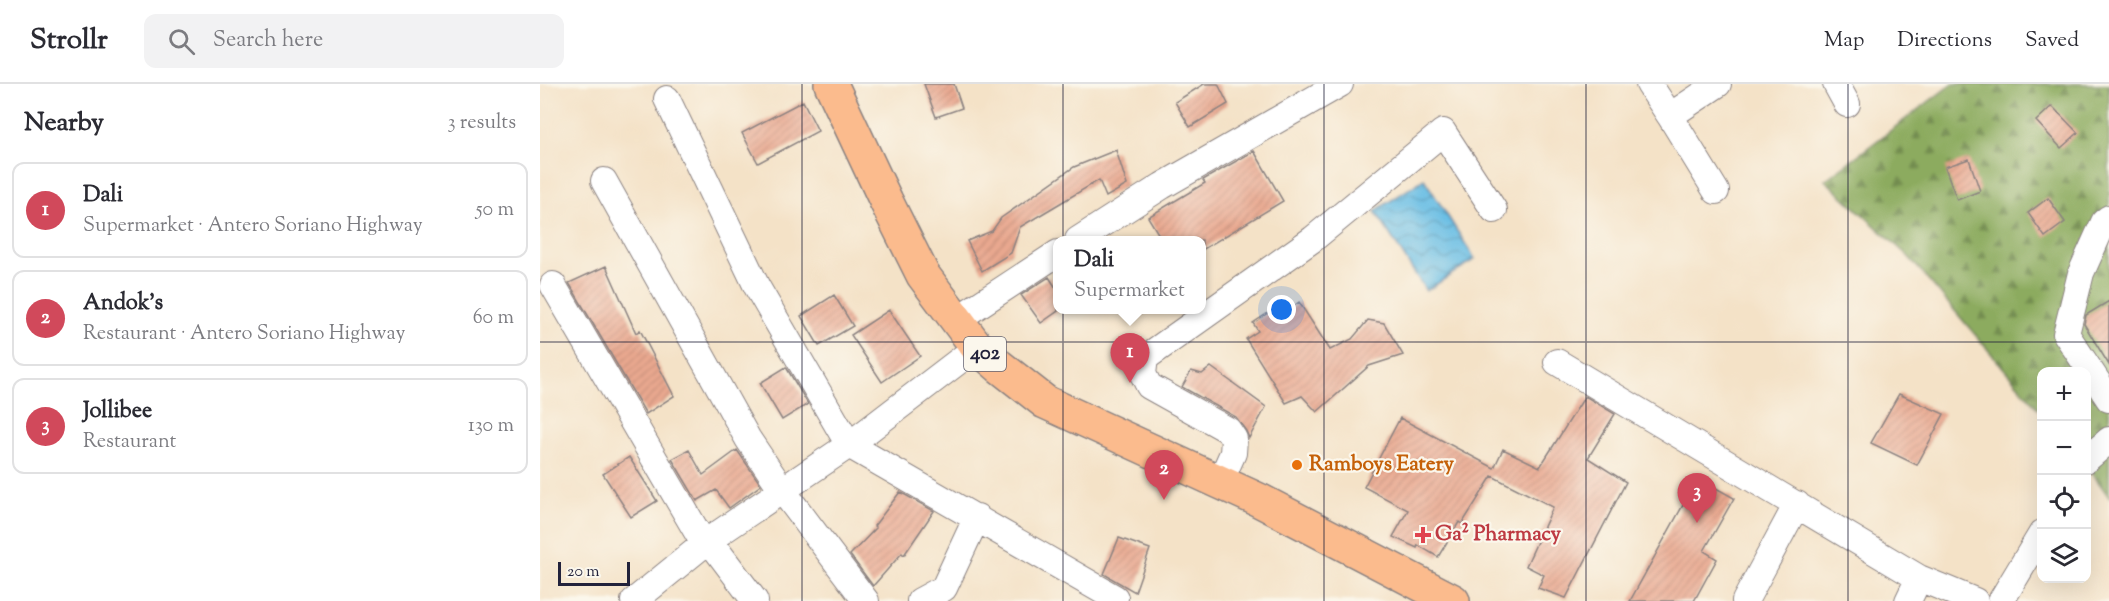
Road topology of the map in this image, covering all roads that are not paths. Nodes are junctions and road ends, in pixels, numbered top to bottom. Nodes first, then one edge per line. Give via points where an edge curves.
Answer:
1 (831, 84) edge
2 (1340, 84) edge
3 (1649, 84) edge
4 (1718, 84) edge
5 (667, 99) dead end
6 (1670, 116) junction
7 (604, 181) dead end
8 (1716, 191) dead end
9 (1494, 210) dead end
10 (2109, 218) edge
11 (1084, 236) edge
12 (1053, 257) edge
13 (553, 285) dead end
14 (956, 320) junction
15 (977, 346) junction
16 (1557, 362) dead end
17 (2109, 399) edge
18 (2109, 440) edge
19 (849, 445) junction
20 (2091, 456) edge
21 (1220, 482) junction
22 (783, 491) junction
23 (1797, 504) junction
24 (977, 517) junction
25 (706, 542) junction
26 (2037, 542) edge
27 (1919, 578) junction
28 (645, 598) edge
29 (755, 601) edge
30 (866, 601) edge
31 (920, 601) edge
32 (1113, 601) edge
33 (1453, 601) edge
34 (1745, 601) edge
35 (1908, 601) edge
36 (1975, 601) edge
37 (2001, 601) edge

1 - 14 main road, 402 via 923,275
2 - 11 street via 1162,186
3 - 6 street
4 - 6 street
5 - 19 street via 757,287
6 - 8 street
7 - 22 street via 748,439
9 - 21 street via 1443,132 1312,239 1146,358 1143,374 1149,386 1228,430 1234,439 1233,453
10 - 17 street via 2081,273 2066,334
12 - 14 street
13 - 25 street
14 - 15 main road, 402
15 - 19 street
15 - 21 main road, 402 via 1045,402
16 - 23 street
18 - 20 street
19 - 22 street
19 - 24 street
21 - 33 main road, 402
22 - 25 street
22 - 30 street
23 - 27 street
23 - 34 street
24 - 31 street via 944,588
24 - 32 street via 1115,598
25 - 28 street
25 - 29 street
26 - 37 street
27 - 35 street
27 - 36 street

